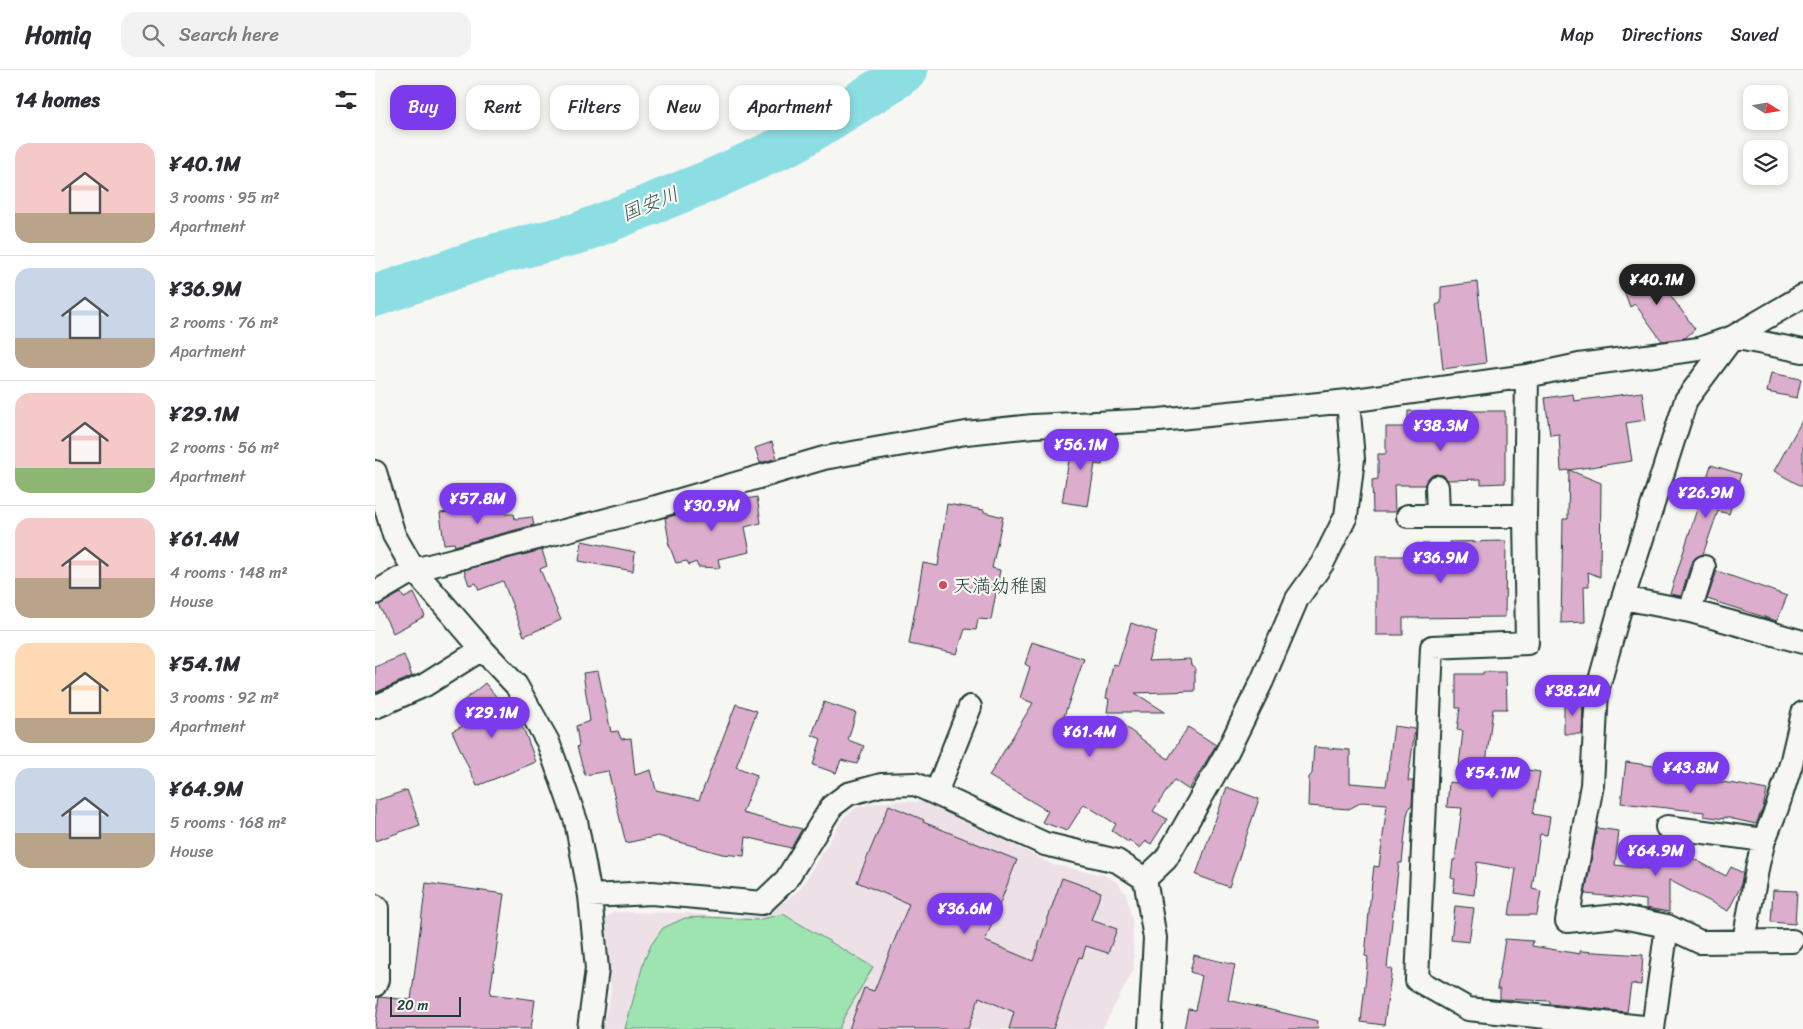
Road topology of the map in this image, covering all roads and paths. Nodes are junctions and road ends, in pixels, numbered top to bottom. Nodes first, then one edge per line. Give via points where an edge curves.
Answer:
1 (1803, 296) edge
2 (1733, 337) junction
3 (1803, 351) edge
4 (1527, 376) junction
5 (1348, 400) junction
6 (375, 472) edge
7 (1437, 487) dead end
8 (1438, 515) junction
9 (1407, 516) dead end
10 (1525, 516) junction
11 (1704, 567) dead end
12 (413, 570) junction
13 (375, 593) edge
14 (1623, 598) junction
15 (1690, 611) junction
16 (1803, 642) edge
17 (482, 649) junction
18 (375, 707) edge
19 (970, 707) dead end
20 (1803, 712) edge
21 (936, 793) junction
22 (1667, 827) dead end
23 (1764, 840) junction
24 (1145, 879) junction
25 (590, 896) junction
26 (375, 906) edge
27 (1667, 926) junction
28 (1744, 941) junction
29 (1792, 941) dead end
30 (375, 985) edge
31 (1653, 1028) edge
32 (589, 1029) edge
33 (1150, 1029) edge

1 - 2 street
2 - 3 street
2 - 4 street via 1699,349 1579,365
2 - 14 street via 1685,400
4 - 5 street
4 - 10 street
5 - 12 street via 1159,420 976,432 824,458 656,507
5 - 24 street via 1353,459 1346,516 1322,564 1297,598 1227,752 1167,859
6 - 12 street via 394,535
7 - 8 street
8 - 9 street
8 - 10 street
10 - 31 street via 1527,643 1432,647 1417,980 1468,1009
11 - 15 street
12 - 13 street
12 - 17 street
14 - 15 street
14 - 27 street via 1597,691 1592,785 1567,922 1617,916
15 - 16 street
17 - 18 street via 425,685
17 - 25 street via 516,685 548,742 576,821
19 - 21 street
20 - 23 street via 1791,764
21 - 24 street via 1045,844 1117,861
21 - 25 street via 915,784 881,785 848,794 832,806 786,880 762,903 652,893
22 - 23 street
23 - 28 street
24 - 33 street via 1155,938
25 - 32 street via 597,969
26 - 30 street
27 - 28 street via 1700,942
27 - 31 street
28 - 29 street

